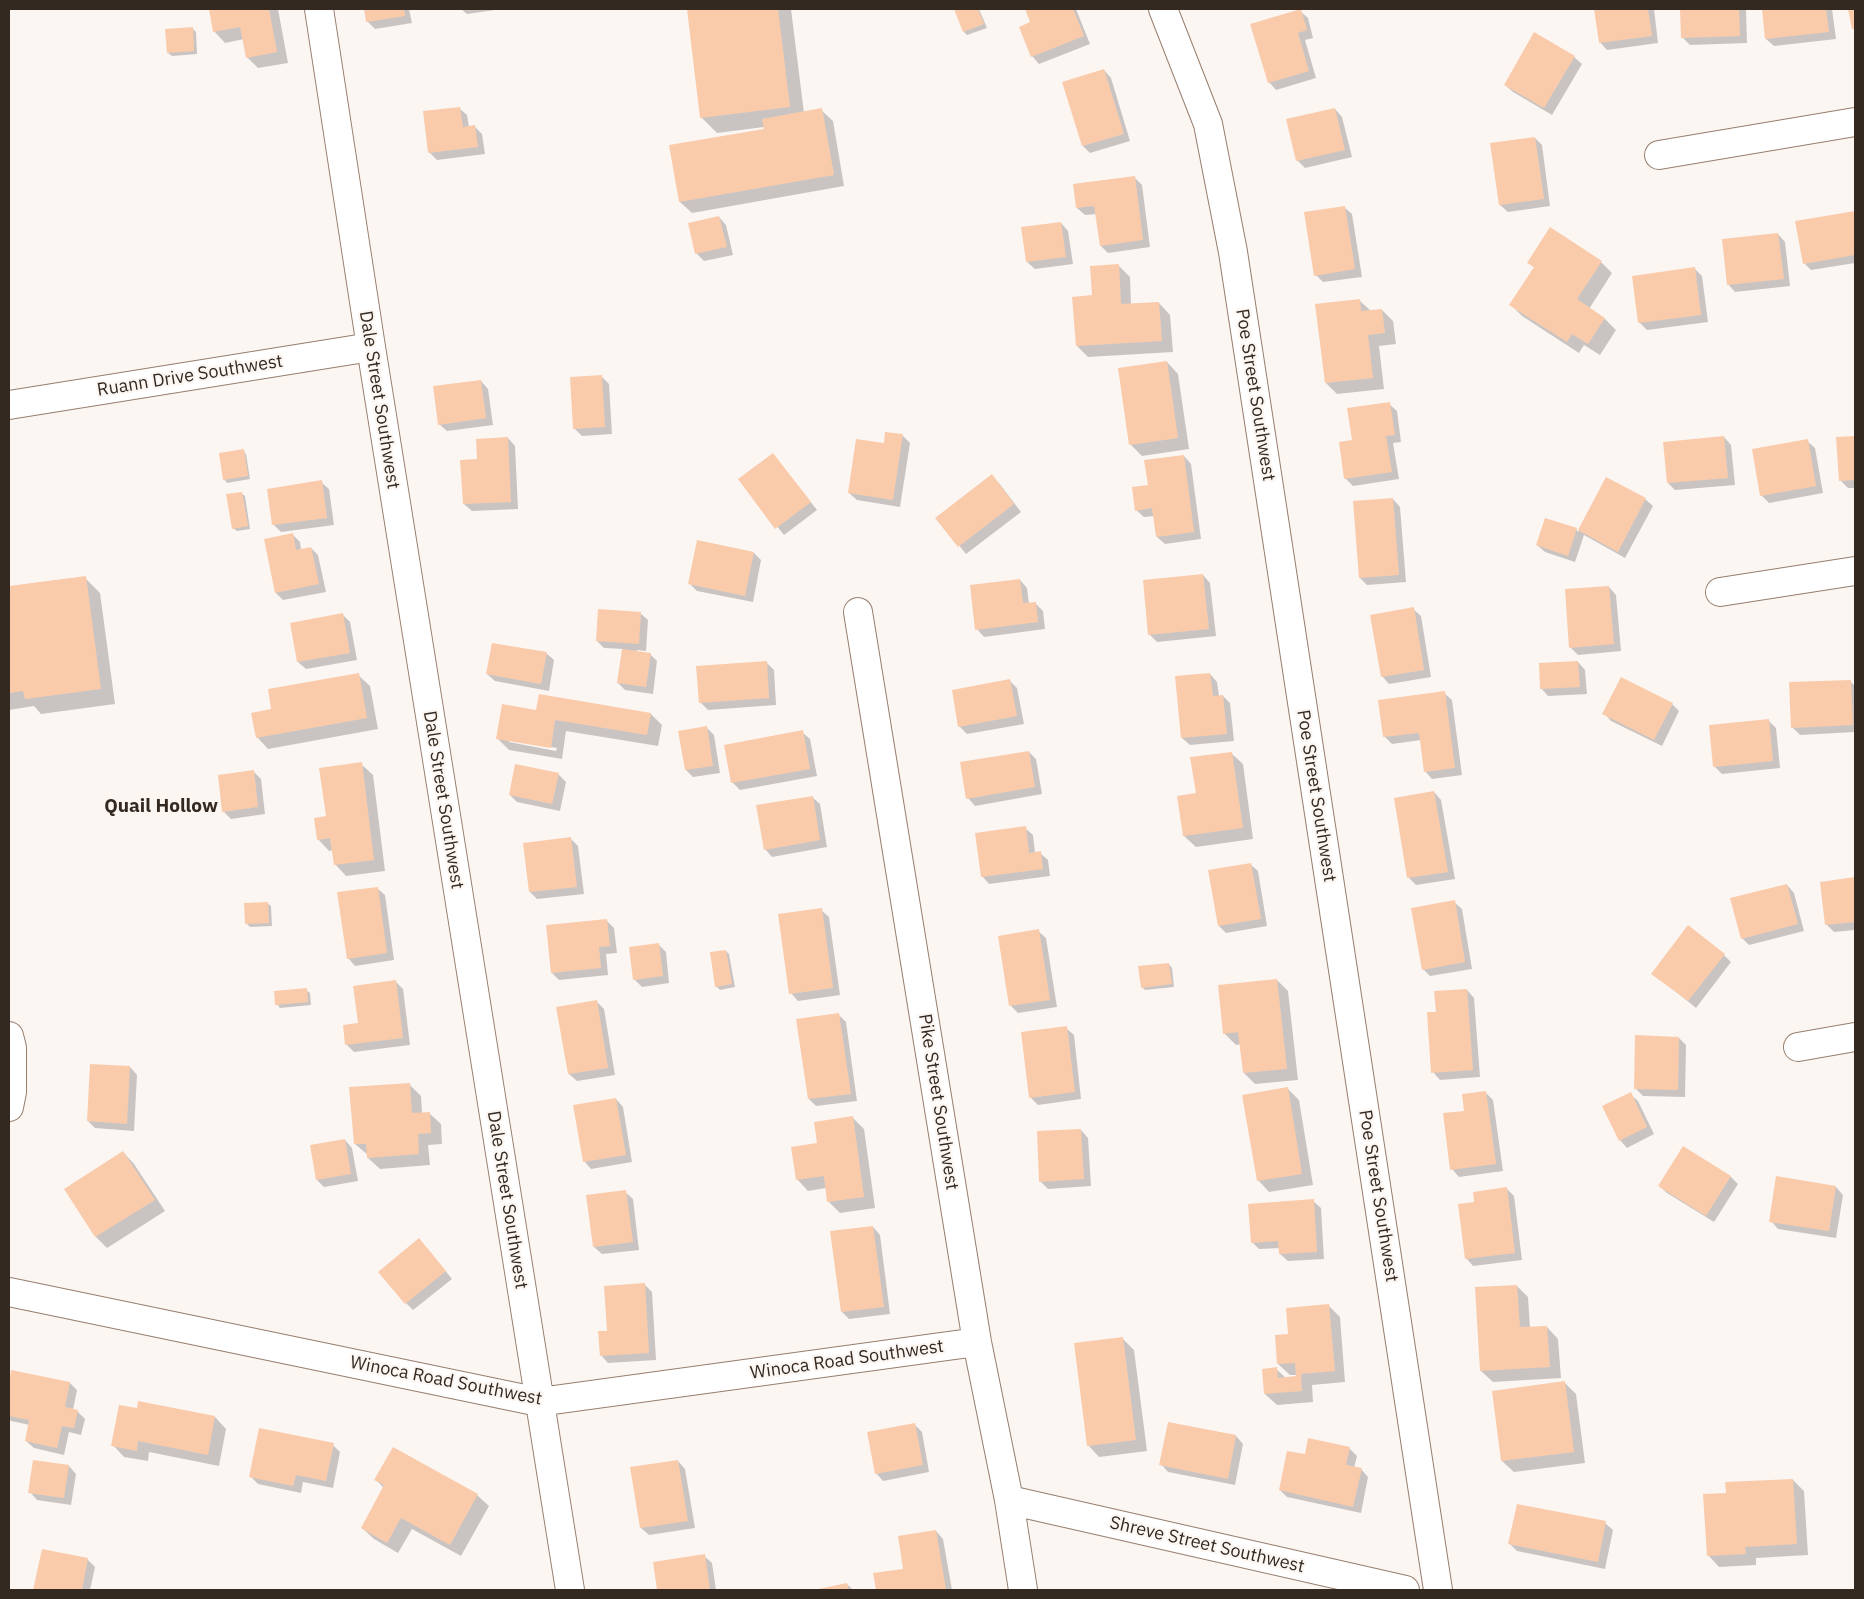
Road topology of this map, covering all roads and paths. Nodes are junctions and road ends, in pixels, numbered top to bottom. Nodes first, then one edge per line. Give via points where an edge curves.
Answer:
1 (319, 9) edge
2 (1163, 9) edge
3 (1855, 122) edge
4 (1659, 154) dead end
5 (371, 347) junction
6 (9, 405) edge
7 (1855, 571) edge
8 (1720, 592) dead end
9 (858, 612) dead end
10 (9, 1036) edge
11 (1855, 1037) edge
12 (1798, 1047) dead end
13 (9, 1107) edge
14 (9, 1292) edge
15 (977, 1342) junction
16 (539, 1402) junction
17 (1009, 1500) junction
18 (570, 1590) edge
19 (1023, 1590) edge
20 (1405, 1590) edge
21 (1438, 1590) edge

1 - 5 street, Dale Street Southwest
2 - 21 street, Poe Street Southwest via 1208,124 1232,252
3 - 4 street
5 - 6 street, Ruann Drive Southwest
5 - 16 street, Dale Street Southwest
7 - 8 street
9 - 15 street, Pike Street Southwest
10 - 13 street via 12,1048
11 - 12 street
14 - 16 street, Winoca Road Southwest
15 - 16 street, Winoca Road Southwest
15 - 17 street, Pike Street Southwest
16 - 18 street, Dale Street Southwest
17 - 19 street, Pike Street Southwest
17 - 20 street, Shreve Street Southwest

